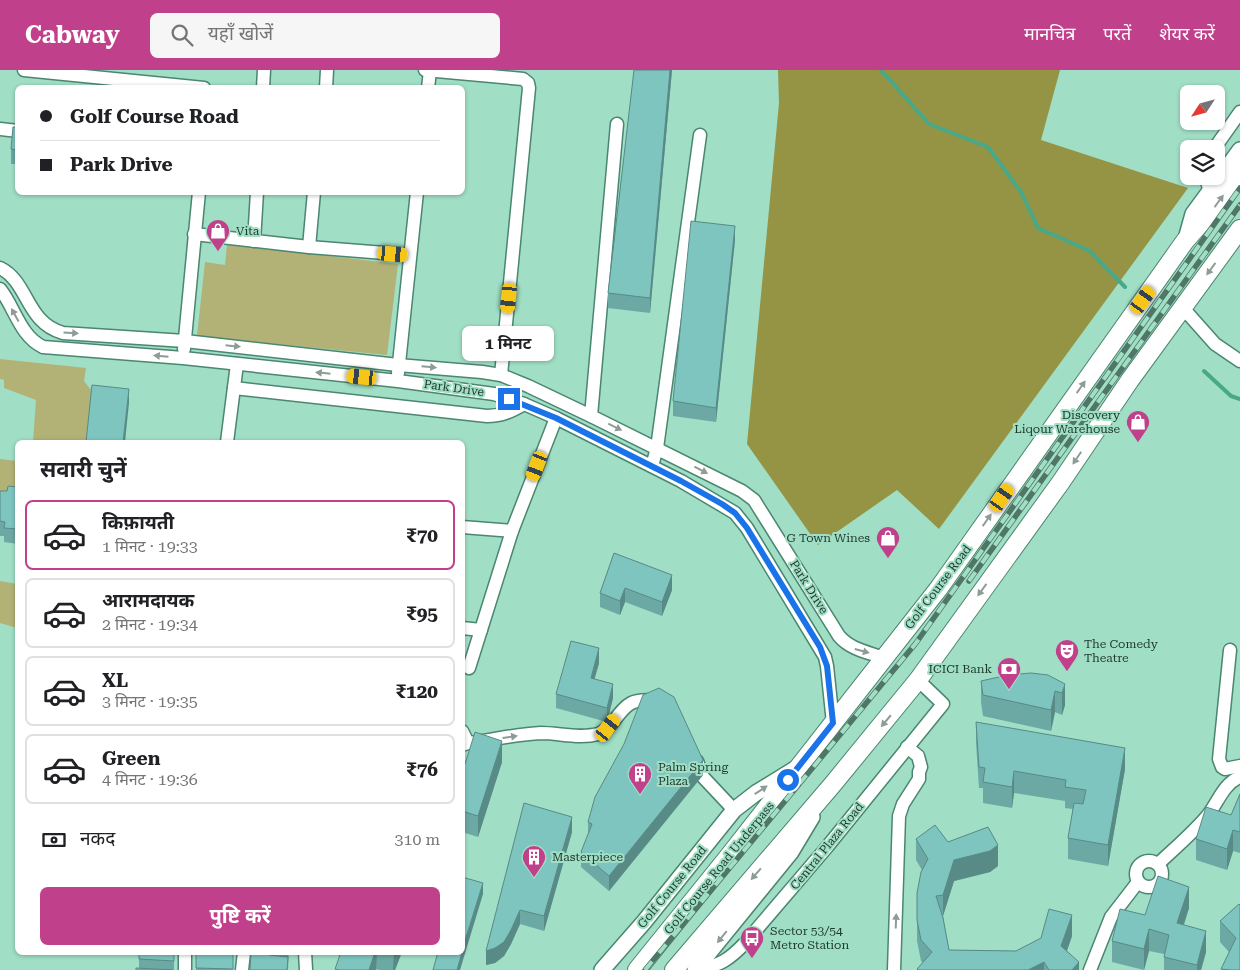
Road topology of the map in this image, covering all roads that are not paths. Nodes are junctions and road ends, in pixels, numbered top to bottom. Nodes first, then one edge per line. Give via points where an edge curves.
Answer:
1 (24, 70) edge
2 (264, 70) edge
3 (328, 70) edge
4 (424, 70) edge
5 (430, 71) edge
6 (174, 85) edge
7 (263, 85) edge
8 (326, 85) edge
9 (428, 85) edge
10 (1240, 112) edge
11 (617, 124) dead end
12 (0, 129) edge
13 (15, 131) edge
14 (700, 135) dead end
15 (1220, 140) edge
16 (1240, 150) edge
17 (1225, 165) edge
18 (1240, 171) edge
19 (1206, 185) edge
20 (199, 195) edge
21 (257, 195) edge
22 (314, 195) edge
23 (417, 195) edge
24 (194, 234) junction
25 (1237, 238) edge
26 (254, 241) junction
27 (1185, 241) junction
28 (309, 247) junction
29 (410, 255) junction
30 (0, 268) edge
31 (0, 289) edge
32 (1183, 308) junction
33 (185, 341) junction
34 (183, 358) junction
35 (1240, 361) edge
36 (237, 364) junction
37 (398, 365) junction
38 (501, 375) junction
39 (398, 381) junction
40 (234, 388) junction
41 (524, 404) junction
42 (591, 416) junction
43 (556, 418) junction
44 (227, 440) edge
45 (657, 448) junction
46 (652, 466) junction
47 (465, 527) edge
48 (512, 531) junction
49 (465, 628) edge
50 (481, 630) junction
51 (839, 636) junction
52 (820, 647) junction
53 (1230, 650) dead end
54 (884, 658) junction
55 (469, 668) dead end
56 (918, 680) junction
57 (668, 706) edge
58 (833, 723) junction
59 (465, 740) edge
60 (905, 749) junction
61 (693, 753) edge
62 (800, 765) junction
63 (1240, 766) edge
64 (1240, 777) edge
65 (833, 784) junction
66 (734, 810) junction
67 (1158, 864) junction
68 (1138, 882) junction
69 (185, 955) edge
70 (244, 955) edge
71 (305, 955) edge
72 (185, 970) edge
73 (242, 970) edge
74 (306, 970) edge
75 (602, 970) edge
76 (637, 970) edge
77 (674, 970) edge
78 (696, 970) edge
79 (894, 970) edge
80 (1090, 970) edge

1 - 6 street
2 - 7 street
3 - 8 street
4 - 5 street
5 - 9 street
5 - 38 street via 523,79 530,88
10 - 15 street
11 - 42 street
12 - 13 street
14 - 45 street
16 - 17 street
27 -> 18 main road, Golf Course Road
19 - 27 street
20 - 24 street
21 - 26 street
22 - 28 street
23 - 29 street
24 - 26 street
24 - 33 street
25 -> 32 main road
26 - 28 street
54 -> 27 main road, Golf Course Road via 938,588
28 - 29 street
29 - 37 street
30 -> 33 street, Park Drive via 13,278 37,317 54,330
34 -> 31 street, Park Drive via 43,347 26,335
32 - 35 street via 1215,344
32 -> 56 main road
33 - 34 street
33 -> 37 street, Park Drive
34 - 36 street, Park Drive
39 -> 36 street, Park Drive
36 - 40 street
37 -> 38 street, Park Drive
37 - 39 street
38 - 42 street, Park Drive
39 - 41 street, Park Drive via 494,394
40 - 41 street via 487,416 506,414
40 - 44 street
41 - 43 street, Park Drive
42 -> 45 street, Park Drive
43 - 46 street, Park Drive
43 - 48 street
45 - 46 street
45 -> 51 street, Park Drive via 754,500
46 - 52 street, Park Drive via 735,513
47 - 48 street
48 - 50 street
49 - 50 street
50 - 55 street
51 - 52 street
51 -> 54 street, Park Drive via 853,648
52 - 58 street, Park Drive via 827,666
53 - 63 street via 1219,759 1225,769
54 - 58 main road, Golf Course Road
56 - 60 street, Central Plaza Road via 943,704
56 -> 65 main road
59 -> 57 street via 539,733 589,735 608,728 625,705 632,701 661,702
58 - 62 main road, Golf Course Road
60 - 78 street, Central Plaza Road via 739,950 723,963
79 -> 60 street via 900,816 922,767 918,756
61 - 66 street via 703,777
66 -> 62 street, Golf Course Road
62 - 76 main road, Golf Course Road Underpass
64 - 67 street via 1232,781 1208,814
65 -> 77 main road
65 -> 78 street via 791,852
66 - 75 street, Golf Course Road
67 - 68 street via 1150,861 1138,866
67 - 68 street via 1162,876 1158,884 1146,887
68 - 80 street via 1111,917
69 - 72 street
70 - 73 street
71 - 74 street

